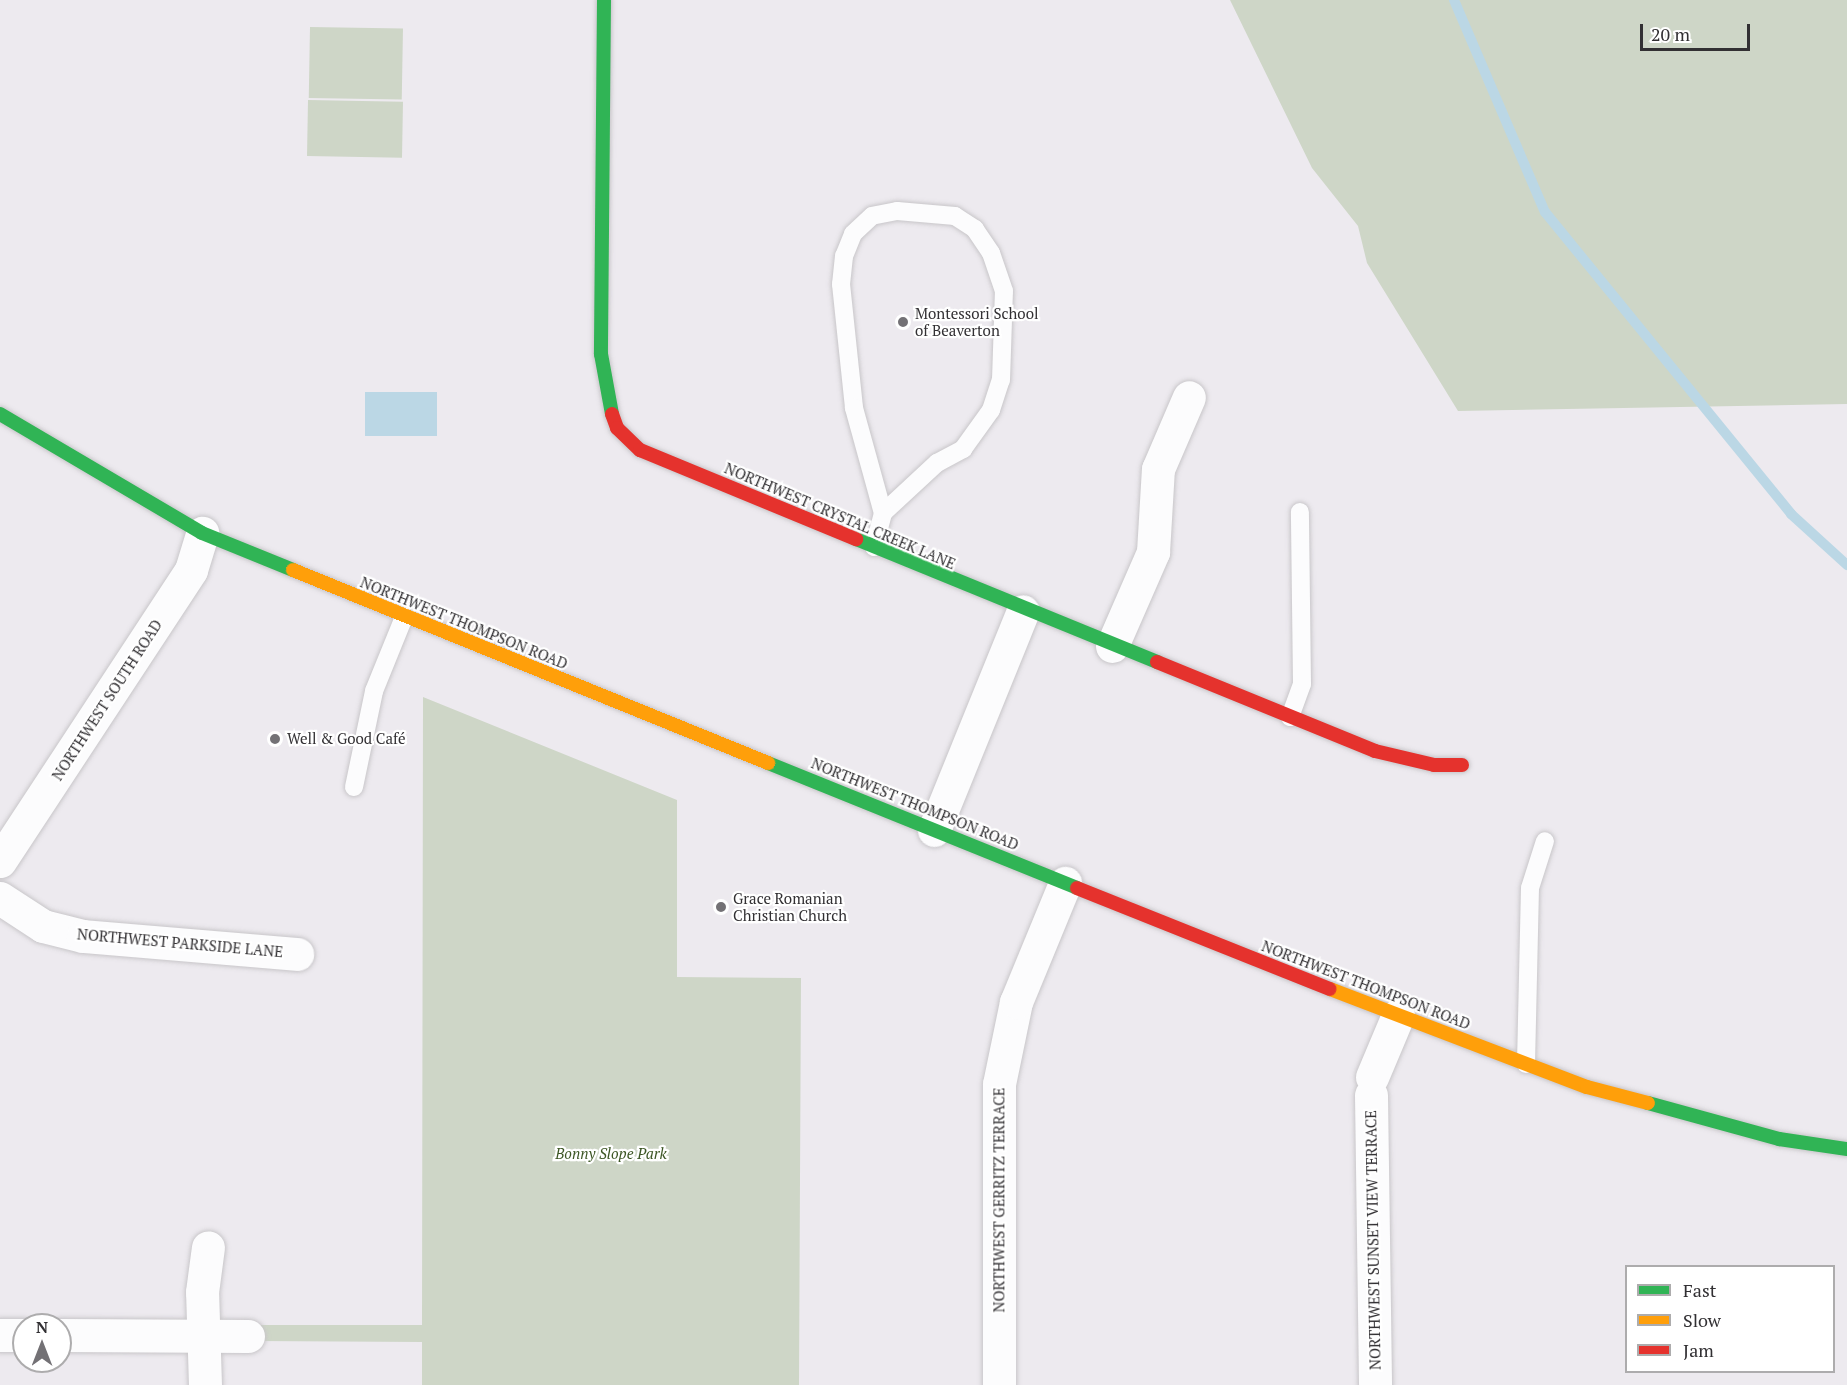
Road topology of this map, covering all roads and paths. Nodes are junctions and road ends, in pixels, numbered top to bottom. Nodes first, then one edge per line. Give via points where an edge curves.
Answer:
1 (604, 0) edge
2 (1189, 397) dead end
3 (0, 414) edge
4 (1300, 512) dead end
5 (883, 513) junction
6 (202, 533) junction
7 (874, 548) junction
8 (1023, 611) junction
9 (404, 617) junction
10 (1112, 646) junction
11 (1290, 717) junction
12 (1462, 765) dead end
13 (354, 787) dead end
14 (934, 830) junction
15 (1545, 841) dead end
16 (0, 861) edge
17 (1065, 883) junction
18 (0, 898) edge
19 (297, 954) dead end
20 (1398, 1015) junction
21 (1526, 1064) junction
22 (1847, 1149) edge
23 (208, 1247) dead end
24 (72, 1335) edge
25 (204, 1336) junction
26 (248, 1336) dead end
27 (205, 1385) edge
28 (999, 1385) edge
29 (1375, 1385) edge

1 - 7 street, NORTHWEST CRYSTAL CREEK LANE via 601,354 605,397 617,428 640,450
2 - 10 street via 1158,469 1153,552
3 - 6 street, NORTHWEST THOMPSON ROAD
4 - 11 lane via 1302,684
5 - 5 lane via 937,463 963,448 991,410 1001,380 1004,291 991,253 975,229 955,216 897,211 872,216 853,234 844,256 841,284 854,408
5 - 7 lane
6 - 9 street, NORTHWEST THOMPSON ROAD
6 - 16 street, NORTHWEST SOUTH ROAD via 191,570
7 - 8 street, NORTHWEST CRYSTAL CREEK LANE
8 - 10 street, NORTHWEST CRYSTAL CREEK LANE
8 - 14 street
9 - 13 lane via 374,691
9 - 14 street, NORTHWEST THOMPSON ROAD
10 - 11 street, NORTHWEST CRYSTAL CREEK LANE
11 - 12 street, NORTHWEST CRYSTAL CREEK LANE via 1375,752 1434,765
14 - 17 street, NORTHWEST THOMPSON ROAD
15 - 21 lane via 1530,888
17 - 20 street, NORTHWEST THOMPSON ROAD
17 - 28 street, NORTHWEST GERRITZ TERRACE via 1016,1002 999,1084
18 - 19 street, NORTHWEST PARKSIDE LANE via 43,926 83,936
20 - 21 street, NORTHWEST THOMPSON ROAD
20 - 29 street, NORTHWEST SUNSET VIEW TERRACE via 1372,1086
21 - 22 street, NORTHWEST THOMPSON ROAD via 1645,1106 1779,1139
23 - 25 street
24 - 25 street
25 - 26 street
25 - 27 street

